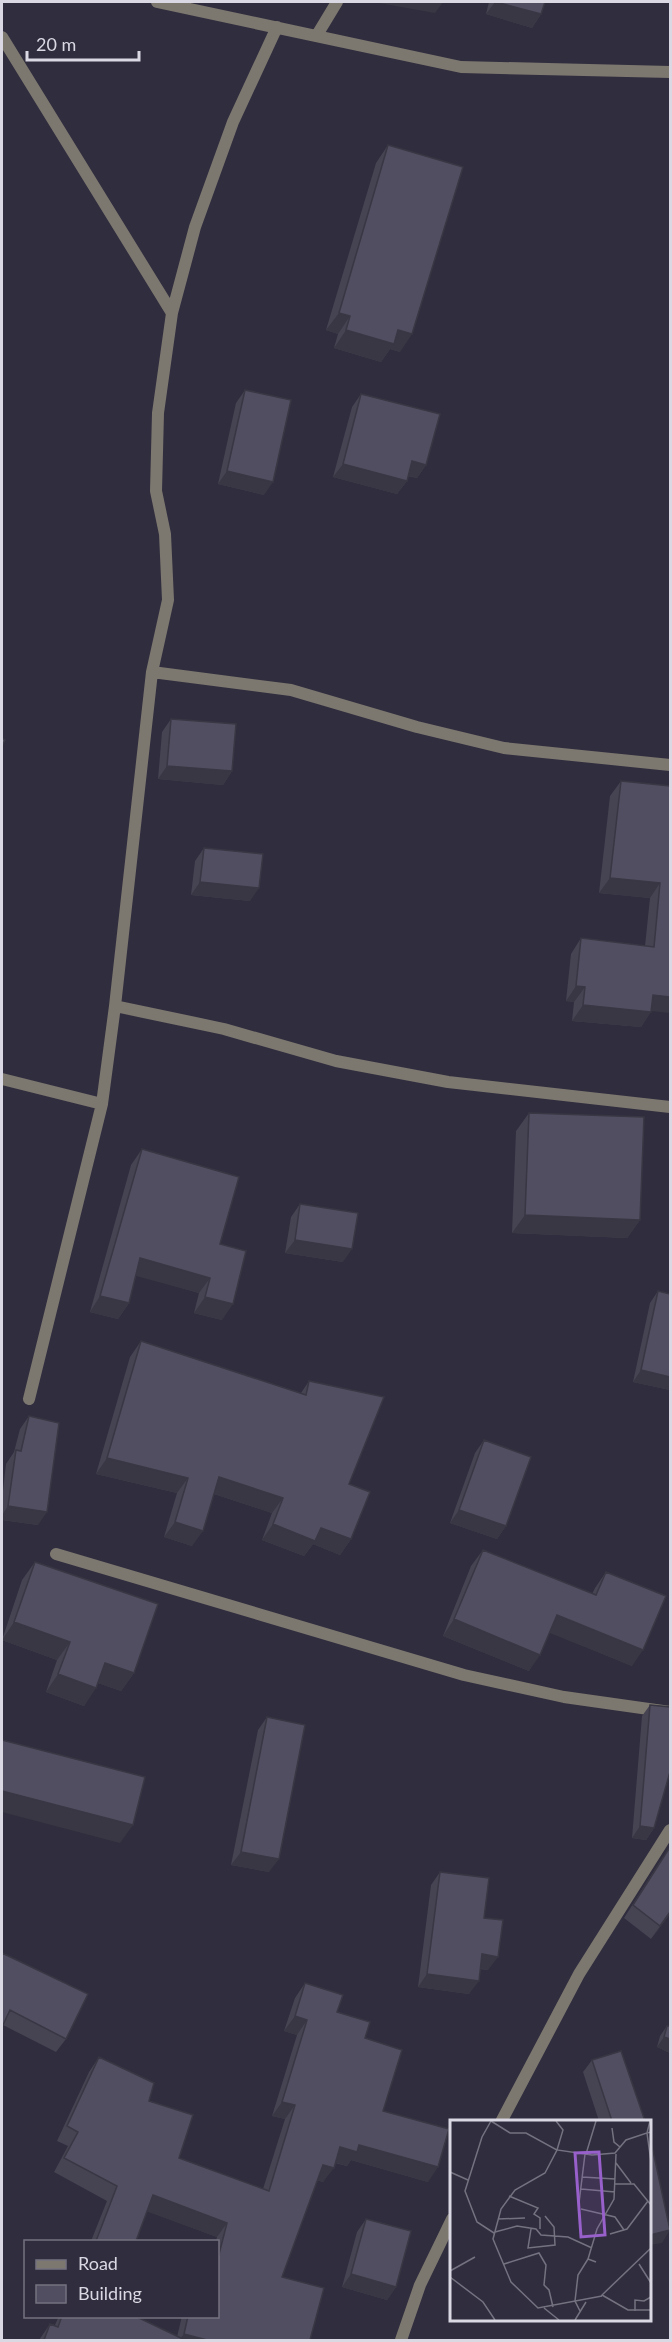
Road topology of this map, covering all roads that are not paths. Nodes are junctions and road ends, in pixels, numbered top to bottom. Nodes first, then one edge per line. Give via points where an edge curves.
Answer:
1 (157, 2) edge
2 (337, 2) edge
3 (277, 27) junction
4 (317, 35) junction
5 (2, 37) edge
6 (670, 72) edge
7 (172, 313) junction
8 (152, 672) junction
9 (670, 765) edge
10 (115, 1005) junction
11 (2, 1079) edge
12 (102, 1104) junction
13 (670, 1107) edge
14 (29, 1399) dead end
15 (56, 1554) dead end
16 (670, 1712) edge
17 (670, 1830) edge
18 (502, 2120) edge
19 (450, 2223) edge
20 (400, 2340) edge

1 - 3 street
2 - 4 street
3 - 4 street
3 - 7 street via 229,133 195,227
4 - 6 street via 461,67
5 - 7 street
7 - 8 street via 158,413 156,490 165,534 168,600
8 - 9 street via 291,690 408,725 504,748
8 - 10 street
10 - 12 street
10 - 13 street via 224,1029 336,1061 447,1082
11 - 12 street
12 - 14 street
15 - 16 street via 464,1675 564,1697
17 - 18 street via 579,1974
19 - 20 street via 420,2285

